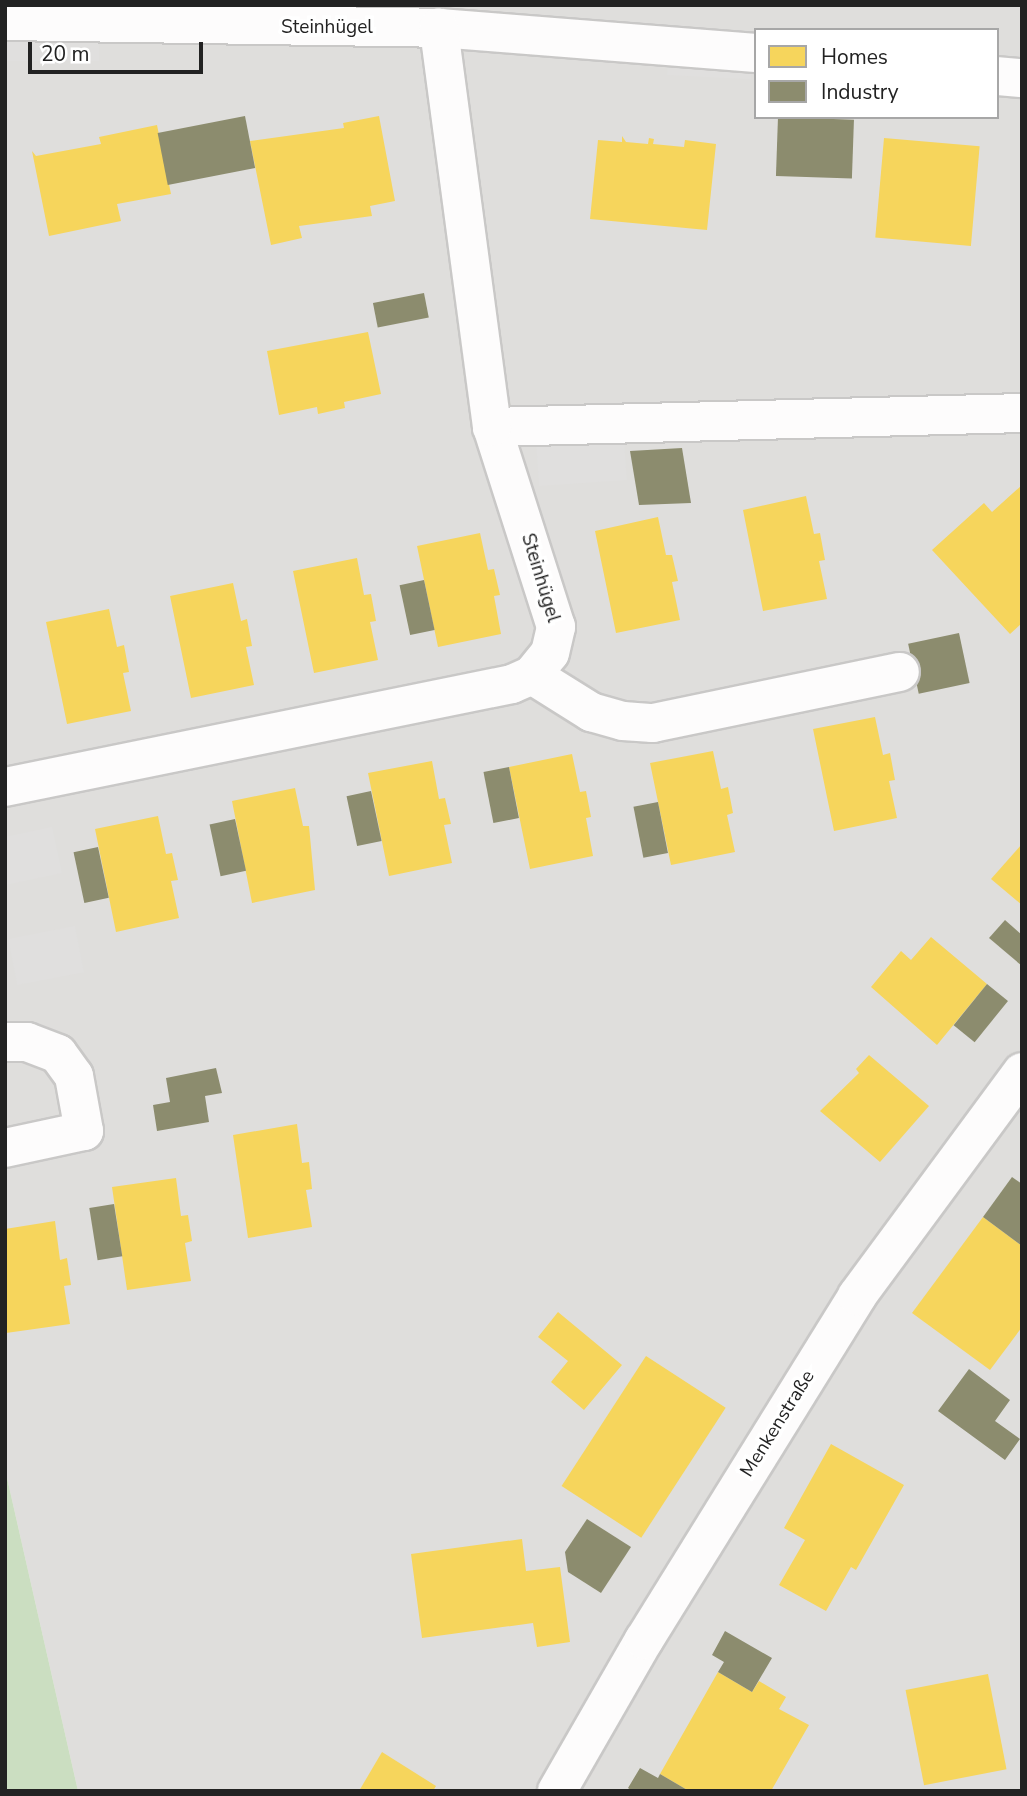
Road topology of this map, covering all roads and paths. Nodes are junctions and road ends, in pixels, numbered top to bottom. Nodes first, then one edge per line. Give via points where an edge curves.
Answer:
1 (5, 22) edge
2 (439, 28) junction
3 (754, 54) edge
4 (999, 76) edge
5 (1022, 78) edge
6 (1022, 413) edge
7 (492, 427) junction
8 (900, 672) dead end
9 (532, 675) junction
10 (5, 787) edge
11 (5, 1042) edge
12 (1022, 1072) edge
13 (5, 1148) edge
14 (557, 1791) edge

1 - 2 street, Steinhügel
2 - 3 street, Steinhügel
2 - 7 street, Steinhügel
4 - 5 street
6 - 7 street
7 - 9 street, Steinhügel via 556,627 550,653
8 - 9 street via 653,723 591,712
9 - 10 street via 512,684
11 - 13 street via 27,1042 58,1054 74,1076 84,1131
12 - 14 street, Menkenstraße via 857,1296 644,1640

